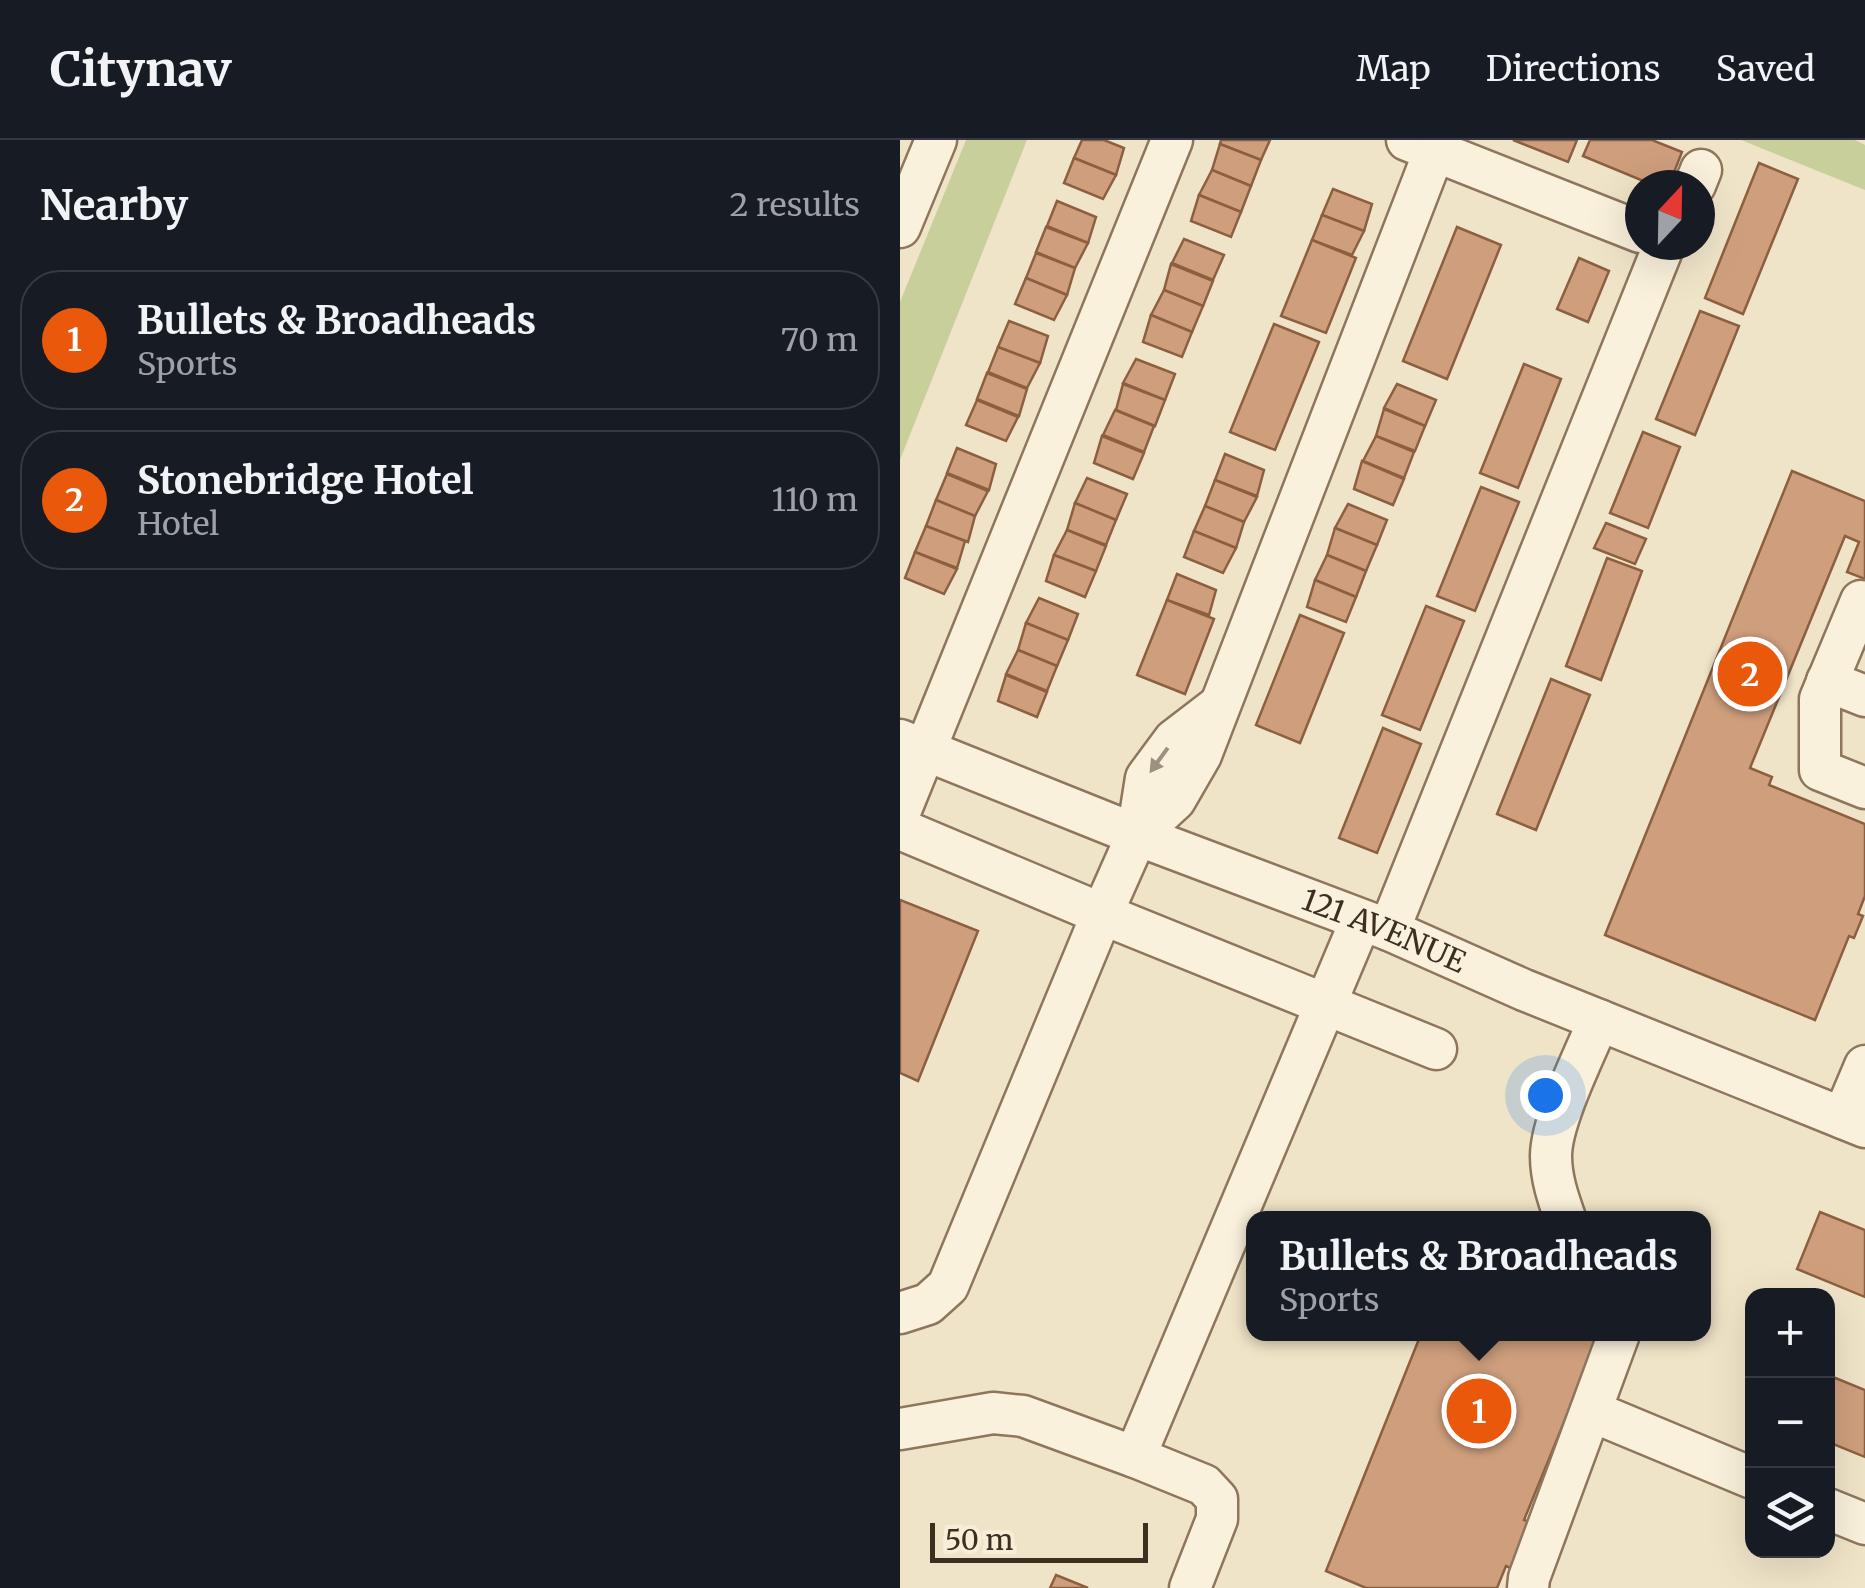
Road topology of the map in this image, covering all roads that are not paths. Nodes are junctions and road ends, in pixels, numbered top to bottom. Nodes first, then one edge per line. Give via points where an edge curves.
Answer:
1 (936, 140) edge
2 (1172, 140) edge
3 (1420, 146) edge
4 (1625, 226) edge
5 (900, 228) edge
6 (1658, 260) edge
7 (1865, 602) edge
8 (1828, 681) junction
9 (1865, 696) edge
10 (913, 745) edge
11 (1865, 788) edge
12 (900, 812) edge
13 (900, 828) edge
14 (1137, 835) junction
15 (1102, 914) junction
16 (1375, 925) junction
17 (1325, 1003) junction
18 (1599, 1020) junction
19 (1436, 1049) dead end
20 (1865, 1066) edge
21 (1854, 1122) edge
22 (1563, 1211) edge
23 (900, 1313) edge
24 (1616, 1341) edge
25 (1590, 1412) junction
26 (906, 1428) edge
27 (1135, 1457) junction
28 (1745, 1475) edge
29 (1835, 1512) edge
30 (1865, 1524) edge
31 (1190, 1588) edge
32 (1528, 1588) edge

1 - 5 street
2 - 10 street
3 - 4 street
3 - 14 street via 1217,707 1174,740 1146,778
6 - 16 street
7 - 8 street
8 - 9 street
8 - 11 street via 1820,699 1820,770
10 - 12 street
10 - 14 street, 121 AVENUE
13 - 15 street
14 - 15 street
14 - 16 street, 121 AVENUE
15 - 17 street
15 - 23 street via 948,1286 928,1304
16 - 17 street
16 - 18 street, 121 AVENUE
17 - 19 street
17 - 27 street
18 - 21 street, 121 AVENUE
18 - 22 street via 1551,1153
20 - 21 street
24 - 25 street
25 - 28 street
25 - 32 street
26 - 27 street via 992,1412 1022,1416
27 - 31 street via 1204,1486 1217,1500 1217,1519
29 - 30 street

